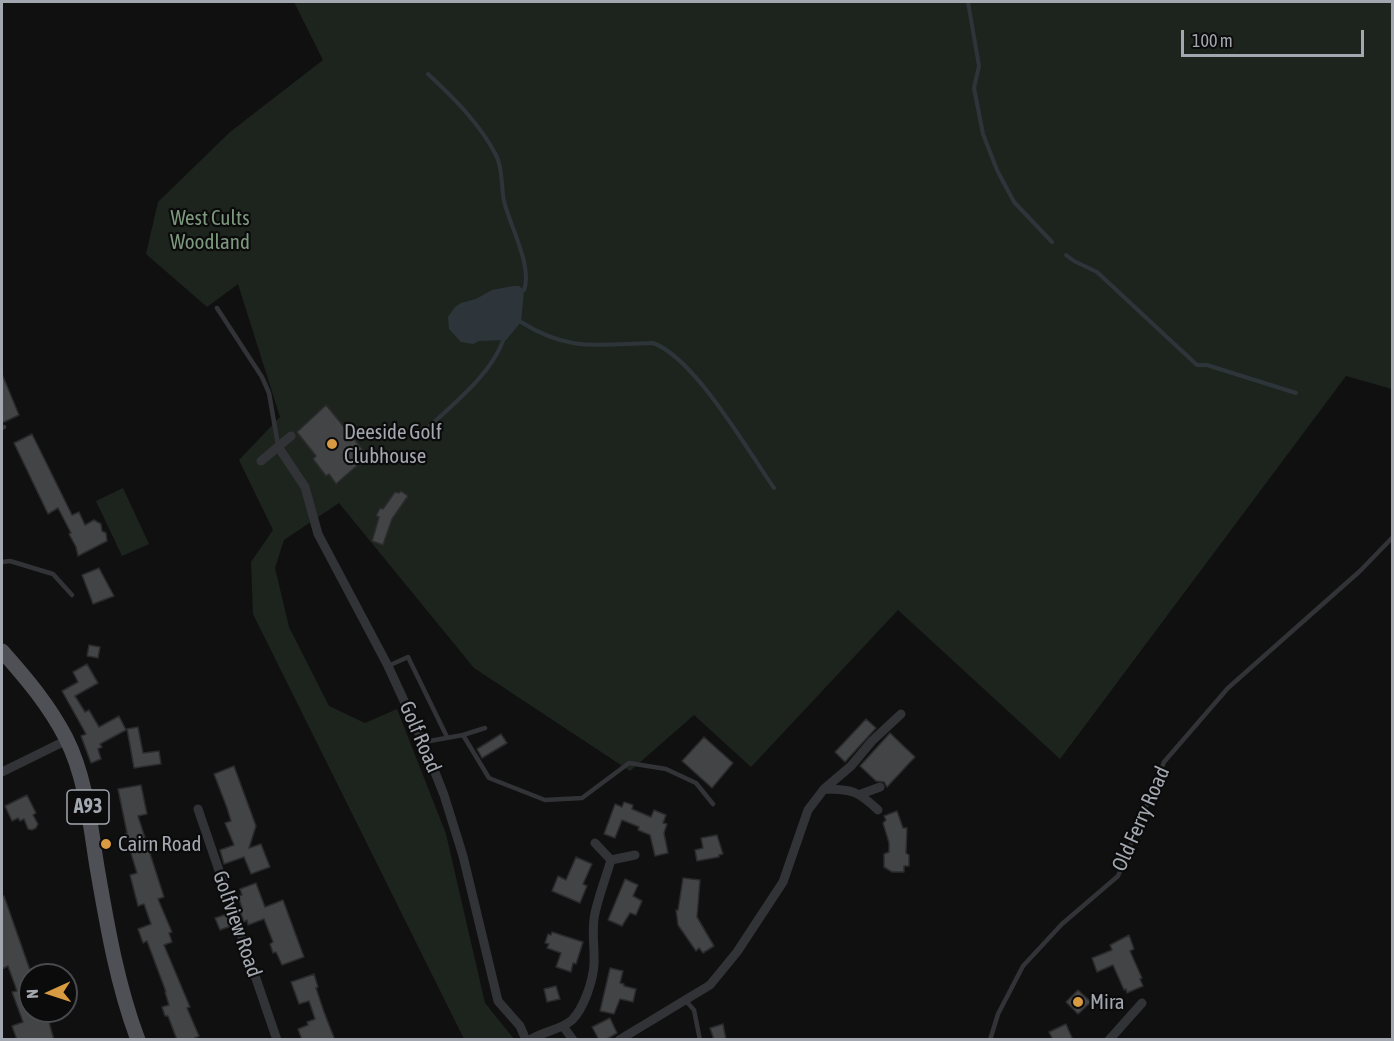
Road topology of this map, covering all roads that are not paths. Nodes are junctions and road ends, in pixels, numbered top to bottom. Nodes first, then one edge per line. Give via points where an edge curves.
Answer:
1 (217, 308) dead end
2 (291, 436) dead end
3 (279, 448) junction
4 (261, 461) dead end
5 (1392, 538) edge
6 (2, 562) edge
7 (72, 595) dead end
8 (2, 651) edge
9 (388, 666) junction
10 (901, 714) dead end
11 (485, 728) dead end
12 (463, 735) junction
13 (447, 737) junction
14 (67, 740) junction
15 (423, 742) junction
16 (2, 772) edge
17 (880, 788) dead end
18 (824, 789) junction
19 (861, 794) junction
20 (713, 804) dead end
21 (198, 809) dead end
22 (878, 810) dead end
23 (595, 843) dead end
24 (635, 855) dead end
25 (611, 860) junction
26 (686, 1001) junction
27 (1142, 1003) dead end
28 (563, 1026) junction
29 (138, 1040) edge
30 (277, 1040) edge
31 (528, 1040) edge
32 (573, 1040) edge
33 (619, 1040) edge
34 (700, 1040) edge
35 (990, 1040) edge
36 (1109, 1040) edge

1 - 3 lane via 262,377 269,393
2 - 3 street
3 - 4 street
3 - 9 street, Golf Road via 305,487 318,534
5 - 35 lane, Old Ferry Road via 1228,688 1164,762 1118,876 1062,924 1023,966 998,1014
6 - 7 lane via 53,574
8 - 14 main road, A93 via 34,687
9 - 13 lane via 408,657
9 - 15 street, Golf Road
10 - 18 street
11 - 12 lane
12 - 13 lane
12 - 20 lane via 489,778 545,800 582,798 628,763 666,769 696,783
13 - 15 lane
14 - 16 street
14 - 29 main road, A93 via 85,792 117,971
15 - 31 street, Golf Road via 463,856 498,1001
17 - 19 street
18 - 19 street
18 - 26 street via 808,810 783,882 710,985
19 - 22 street
21 - 30 street, Golfview Road
23 - 25 street
24 - 25 street
25 - 28 street, Golf Road via 595,913 592,979 573,1019
26 - 33 street
26 - 34 lane via 694,1010
27 - 36 street
28 - 31 street, Golf Road
28 - 32 street

